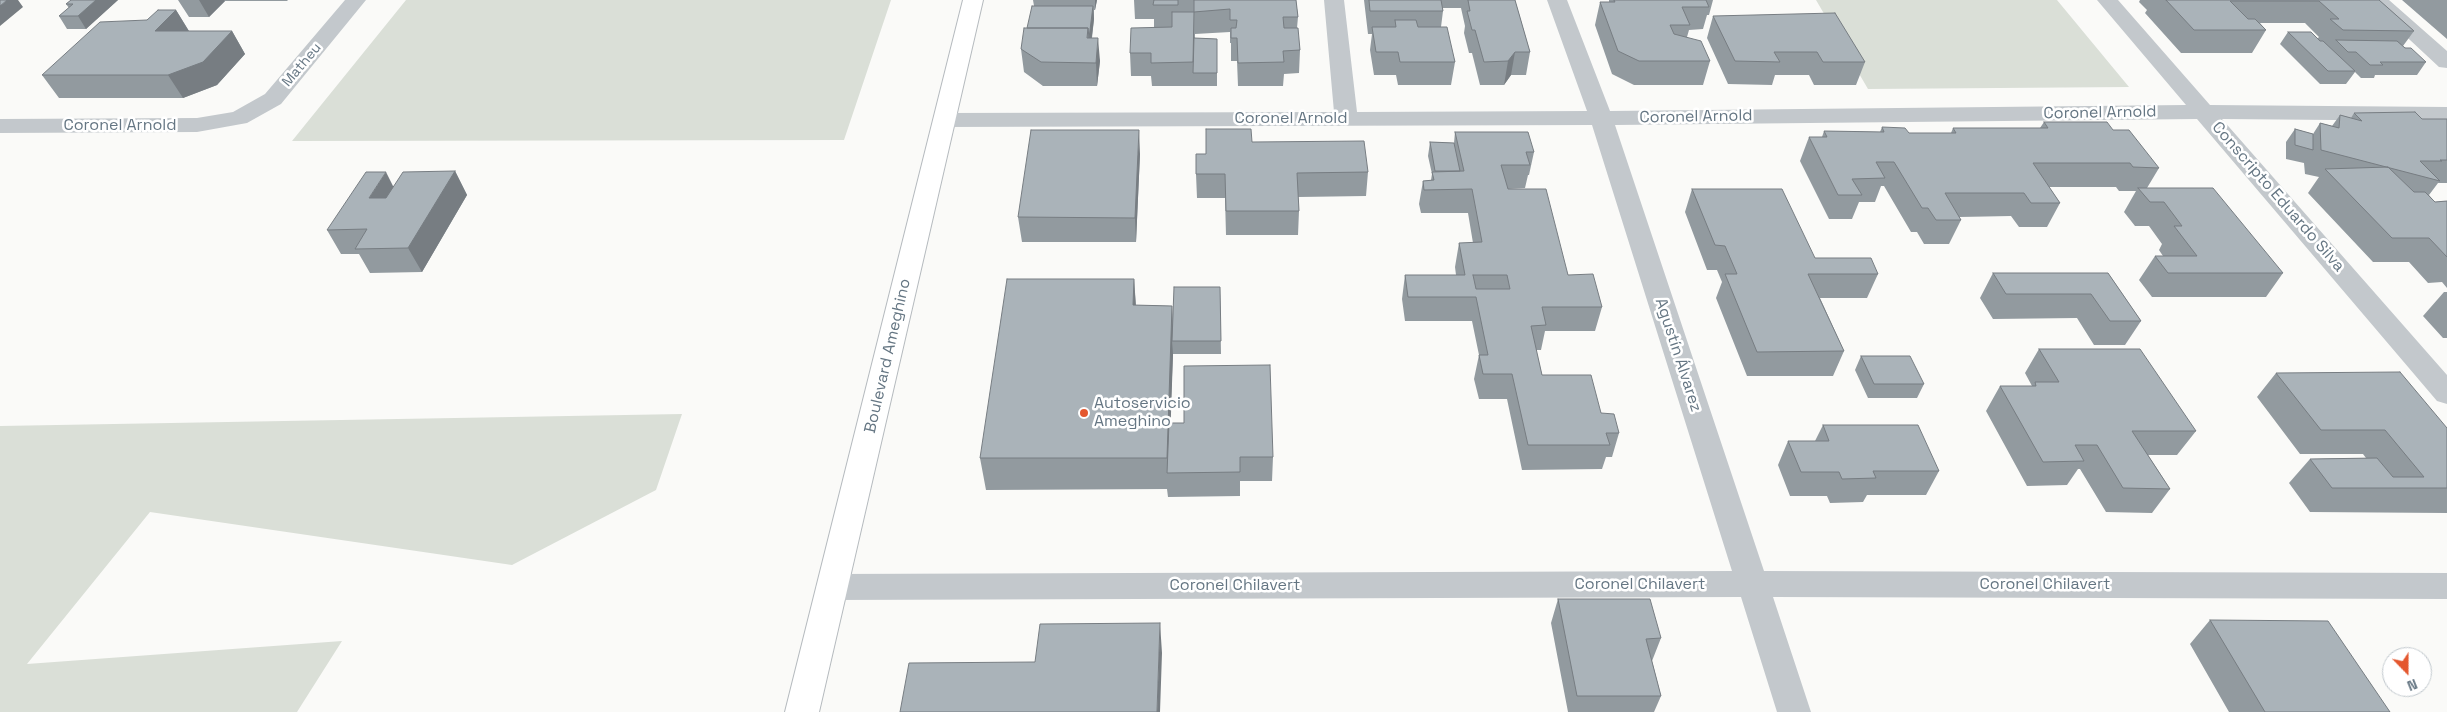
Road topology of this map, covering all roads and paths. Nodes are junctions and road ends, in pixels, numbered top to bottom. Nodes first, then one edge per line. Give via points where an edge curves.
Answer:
1 (356, 0) edge
2 (973, 0) edge
3 (1334, 0) edge
4 (1557, 0) edge
5 (2107, 0) edge
6 (2377, 0) edge
7 (2447, 62) edge
8 (2205, 112) junction
9 (2447, 114) edge
10 (239, 118) joint
11 (1346, 118) junction
12 (1601, 118) junction
13 (944, 120) junction
14 (0, 126) edge
15 (2447, 394) edge
16 (1752, 584) junction
17 (2447, 586) edge
18 (832, 587) junction
19 (802, 712) edge
20 (1794, 712) edge

1 - 10 street, Matheu via 273,99
2 - 13 main road, Boulevard Ameghino
3 - 11 street
4 - 12 street, Agustín Álvarez
5 - 8 street, Conscripto Eduardo Silva
6 - 7 street
8 - 9 street, Coronel Arnold
8 - 12 street, Coronel Arnold
8 - 15 street, Conscripto Eduardo Silva
10 - 14 street, Coronel Arnold via 197,125
11 - 12 street, Coronel Arnold
11 - 13 street, Coronel Arnold
12 - 16 street, Agustín Álvarez
13 - 18 main road, Boulevard Ameghino
16 - 17 street, Coronel Chilavert
16 - 18 street, Coronel Chilavert
16 - 20 street, Agustín Álvarez
18 - 19 main road, Boulevard Ameghino

